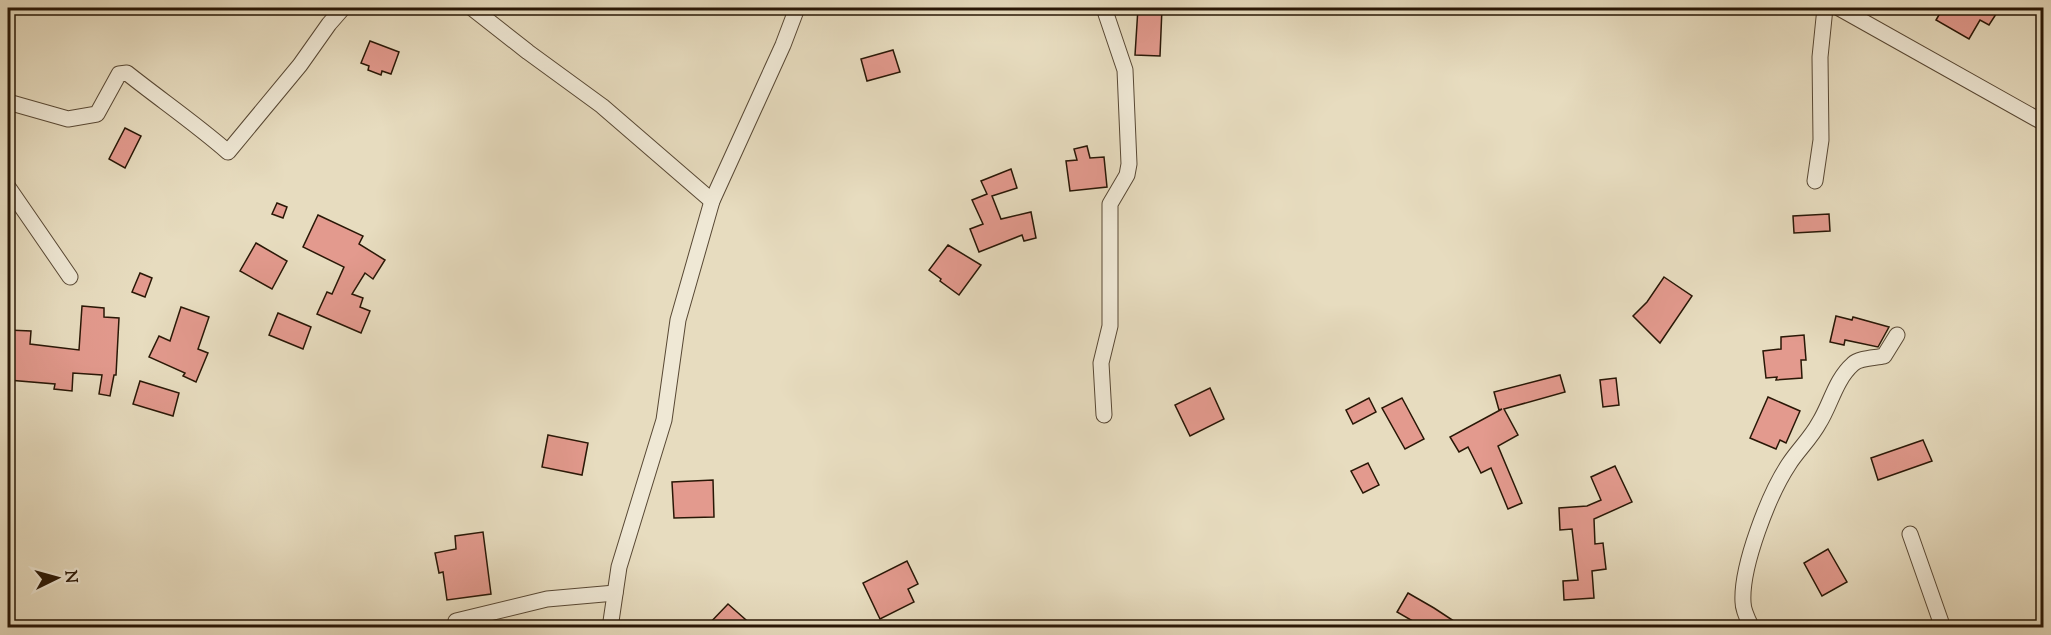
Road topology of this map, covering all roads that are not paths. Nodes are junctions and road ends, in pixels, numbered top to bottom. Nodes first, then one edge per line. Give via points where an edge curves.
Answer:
1 (343, 8) edge
2 (472, 8) edge
3 (797, 8) edge
4 (1104, 8) edge
5 (1824, 8) edge
6 (1839, 8) edge
7 (8, 102) edge
8 (2043, 123) edge
9 (1815, 181) dead end
10 (8, 187) edge
11 (712, 201) junction
12 (70, 277) dead end
13 (1897, 335) dead end
14 (1104, 415) dead end
15 (1910, 534) dead end
16 (615, 593) junction
17 (456, 621) dead end
18 (610, 627) edge
19 (1752, 627) edge
20 (1943, 627) edge

1 - 7 street via 228,152 127,73 120,74 97,114 68,119
2 - 11 street via 602,106
3 - 11 street
4 - 14 street via 1125,70 1129,164 1110,204 1110,326 1101,363
5 - 9 street via 1821,140
6 - 8 street
10 - 12 street
11 - 16 street via 678,320 664,420 619,567
13 - 19 street via 1884,356 1855,362 1843,376 1819,424 1787,466 1748,565 1743,604
15 - 20 street
16 - 17 street via 547,599
16 - 18 street

